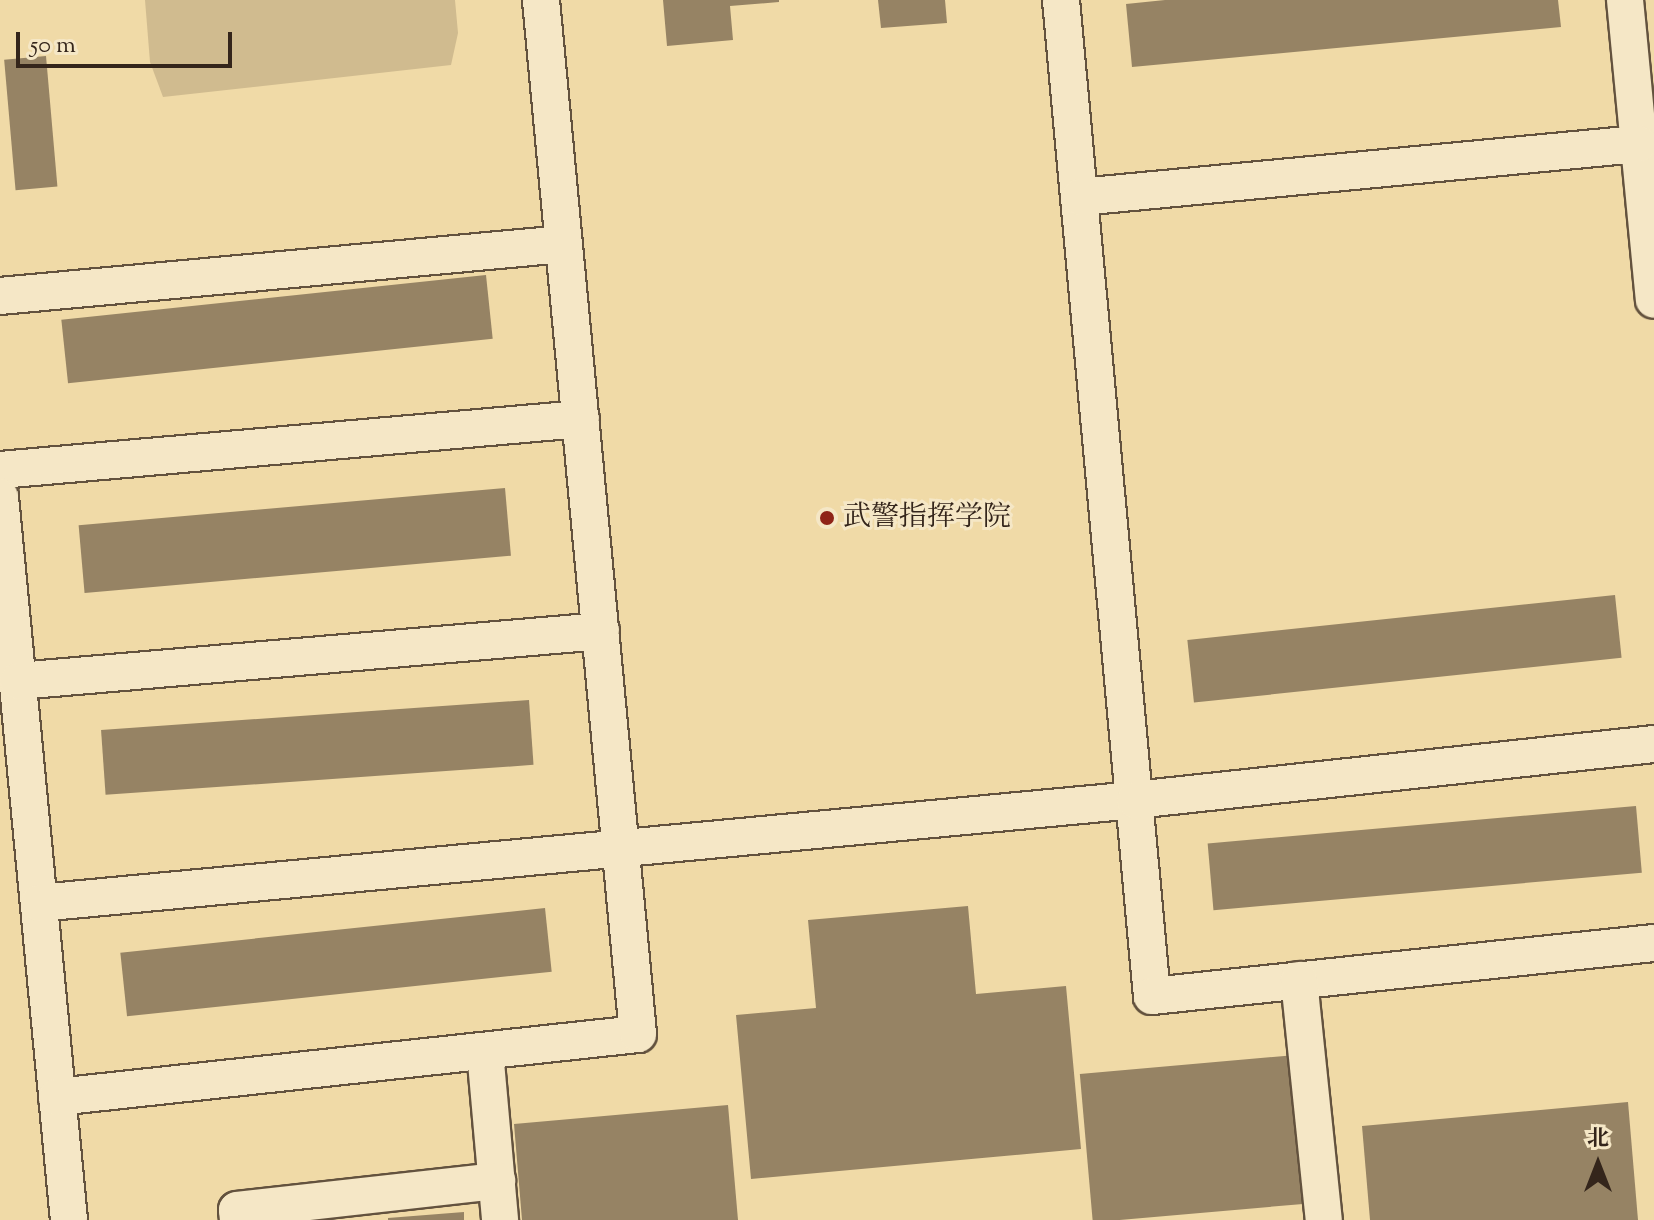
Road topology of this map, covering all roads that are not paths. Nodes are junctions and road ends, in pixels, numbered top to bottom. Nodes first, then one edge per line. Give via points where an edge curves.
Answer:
1 (541, 0) edge
2 (1061, 0) edge
3 (1625, 0) edge
4 (1638, 144) junction
5 (1080, 197) junction
6 (564, 244) junction
7 (0, 296) edge
8 (1654, 300) edge
9 (581, 419) junction
10 (0, 470) edge
11 (0, 497) edge
12 (601, 631) junction
13 (18, 681) junction
14 (1654, 744) edge
15 (1135, 800) junction
16 (622, 846) junction
17 (39, 903) junction
18 (1654, 943) edge
19 (1299, 980) junction
20 (485, 1051) junction
21 (57, 1097) junction
22 (497, 1181) junction
23 (69, 1220) edge
24 (238, 1220) edge
25 (500, 1220) edge
26 (1324, 1220) edge

1 - 6 lane
2 - 5 lane
3 - 4 lane
4 - 5 lane
4 - 8 lane
5 - 15 lane
6 - 7 lane
6 - 9 lane
9 - 10 lane
9 - 12 lane
11 - 13 lane
12 - 13 lane
12 - 16 lane
13 - 17 lane
14 - 15 lane
15 - 16 lane
15 - 19 lane via 1152,996
16 - 17 lane
16 - 20 lane via 638,1034
17 - 21 lane
18 - 19 lane
19 - 26 lane
20 - 21 lane
20 - 22 lane
21 - 23 lane
22 - 24 lane via 237,1210
22 - 25 lane

